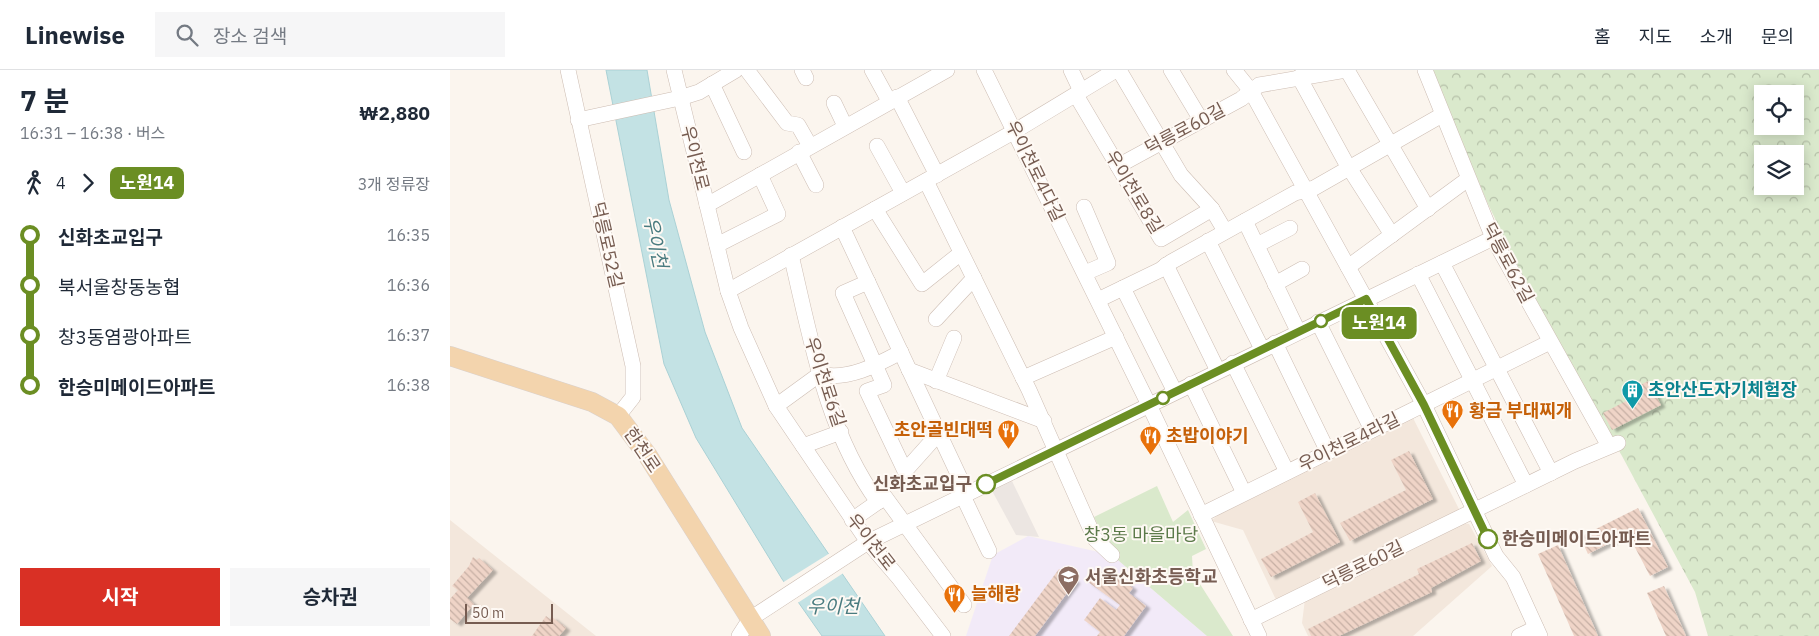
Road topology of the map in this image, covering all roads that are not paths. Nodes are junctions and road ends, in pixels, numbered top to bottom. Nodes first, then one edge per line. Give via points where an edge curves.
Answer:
1 (568, 70) edge
2 (674, 70) edge
3 (736, 70) edge
4 (747, 70) edge
5 (872, 70) edge
6 (947, 70) edge
7 (984, 70) edge
8 (1071, 70) edge
9 (1118, 70) edge
10 (1171, 70) edge
11 (1234, 70) edge
12 (1346, 70) edge
13 (1425, 70) edge
14 (1299, 77) junction
15 (712, 84) junction
16 (1251, 91) junction
17 (1078, 93) junction
18 (680, 98) junction
19 (893, 99) junction
20 (834, 103) dead end
21 (1442, 114) junction
22 (578, 120) junction
23 (1201, 120) junction
24 (845, 126) junction
25 (1016, 132) junction
26 (1162, 141) junction
27 (1389, 145) junction
28 (877, 146) dead end
29 (804, 149) junction
30 (744, 152) dead end
31 (1118, 166) junction
32 (1350, 167) junction
33 (760, 175) junction
34 (931, 178) junction
35 (1468, 179) junction
36 (816, 185) dead end
37 (1305, 190) junction
38 (903, 193) junction
39 (707, 205) junction
40 (1084, 207) dead end
41 (875, 208) junction
42 (1212, 209) junction
43 (1428, 209) junction
44 (1245, 221) junction
45 (842, 227) junction
46 (1290, 228) dead end
47 (1225, 232) junction
48 (1392, 235) junction
49 (1494, 238) junction
50 (1208, 241) junction
51 (717, 245) junction
52 (1257, 245) junction
53 (962, 253) junction
54 (791, 255) junction
55 (1442, 263) junction
56 (1166, 265) junction
57 (1348, 267) junction
58 (1302, 269) dead end
59 (1085, 273) junction
60 (1418, 274) junction
61 (974, 278) junction
62 (868, 282) junction
63 (1275, 284) junction
64 (1123, 288) junction
65 (728, 291) junction
66 (1366, 299) junction
67 (1098, 300) junction
68 (936, 319) dead end
69 (1318, 322) junction
70 (1298, 332) junction
71 (1116, 336) junction
72 (954, 338) dead end
73 (1550, 342) junction
74 (1269, 346) junction
75 (901, 352) junction
76 (450, 356) edge
77 (1233, 363) junction
78 (875, 365) junction
79 (1497, 368) junction
80 (910, 370) junction
81 (1218, 371) junction
82 (820, 374) junction
83 (1023, 378) junction
84 (936, 380) junction
85 (1473, 380) junction
86 (1191, 384) junction
87 (1175, 392) junction
88 (1149, 405) junction
89 (1424, 405) junction
90 (776, 406) junction
91 (618, 416) junction
92 (1044, 421) junction
93 (1372, 430) junction
94 (841, 432) junction
95 (939, 434) junction
96 (1614, 444) joint
97 (803, 446) junction
98 (1057, 450) junction
99 (1328, 452) junction
100 (1287, 472) junction
101 (1551, 473) junction
102 (1526, 485) junction
103 (1244, 493) junction
104 (963, 496) junction
105 (881, 499) junction
106 (1475, 510) junction
107 (1201, 515) junction
108 (852, 520) junction
109 (905, 524) junction
110 (868, 542) junction
111 (989, 551) dead end
112 (1112, 555) dead end
113 (964, 605) dead end
114 (750, 620) junction
115 (1251, 620) junction
116 (1538, 632) edge
117 (739, 636) edge
118 (760, 636) edge
119 (943, 636) edge
120 (1258, 636) edge
121 (1519, 636) edge

1 - 22 street, 덕릉로52길
2 - 18 street, 우이천로
3 - 15 street
4 - 29 street via 787,123 798,125
5 - 19 street
6 - 19 street
7 - 25 street, 우이천로4다길
8 - 17 street, 우이천로8길
9 - 17 street
9 - 26 street
10 - 23 street
11 - 16 street
12 - 14 street, 덕릉로60길
12 - 27 street, 덕릉로60길
13 - 21 street, 덕릉로62길
14 - 16 street, 덕릉로60길 via 1259,85
14 - 32 street
15 - 18 street
15 - 30 street
16 - 23 street, 덕릉로60길
16 - 37 street
17 - 25 street
17 - 31 street, 우이천로8길
18 - 22 street
18 - 39 street, 우이천로
19 - 24 street
19 - 34 street
20 - 24 street
21 - 27 street
21 - 35 street, 덕릉로62길
22 - 91 street, 덕릉로52길 via 633,366 633,397
23 - 26 street, 덕릉로60길
24 - 29 street
25 - 34 street
25 - 59 street, 우이천로4다길
26 - 31 street, 덕릉로60길
26 - 42 street via 1181,175
27 - 32 street
27 - 43 street, 덕릉로60길
28 - 38 street
29 - 33 street
29 - 36 street
31 - 42 street, 우이천로8길 via 1161,240
32 - 37 street
32 - 48 street
33 - 39 street
33 - 51 street via 778,214
34 - 38 street
34 - 53 street
35 - 43 street
35 - 49 street, 덕릉로62길
37 - 44 street
37 - 57 street
38 - 41 street
39 - 51 street, 우이천로
40 - 59 street, 우이천로4다길 via 1108,263
41 - 45 street
41 - 53 street via 922,284
42 - 47 street
43 - 48 street
44 - 47 street
44 - 52 street
45 - 54 street
45 - 62 street
46 - 52 street
47 - 50 street
48 - 57 street
49 - 55 street
49 - 73 street, 덕릉로62길
50 - 56 street
50 - 74 street
51 - 65 street, 우이천로
52 - 63 street
53 - 61 street
54 - 65 street
54 - 82 street, 우이천로6길
55 - 60 street
55 - 79 street
56 - 64 street
56 - 81 street
57 - 66 street
58 - 63 street
59 - 67 street, 우이천로4다길
60 - 66 street
60 - 85 street
61 - 68 street
61 - 83 street
62 - 75 street
62 - 78 street via 843,293
63 - 70 street
64 - 67 street
64 - 87 street
65 - 90 street, 우이천로
66 - 69 street
66 - 89 street
67 - 71 street, 우이천로4다길
69 - 70 street
69 - 93 street
70 - 74 street
71 - 83 street
71 - 88 street, 우이천로4다길
72 - 84 street
73 - 79 street, 우이천로4라길
73 - 96 street, 덕릉로62길
74 - 77 street
74 - 99 street
75 - 78 street
75 - 80 street
76 - 91 main road, 한천로 via 592,402
77 - 81 street
77 - 100 street
78 - 82 street via 830,377
78 - 95 street via 884,385 867,391 905,471
79 - 85 street, 우이천로4라길
79 - 101 street
80 - 84 street
80 - 95 street
81 - 86 street
82 - 90 street
82 - 94 street, 우이천로6길
83 - 92 street
84 - 92 street
85 - 89 street, 우이천로4라길
85 - 102 street
86 - 87 street
86 - 103 street
87 - 88 street
88 - 98 street
88 - 107 street
89 - 93 street, 우이천로4라길
89 - 106 street
90 - 97 street, 우이천로
91 - 114 main road, 한천로 via 648,456
92 - 98 street
93 - 99 street, 우이천로4라길
94 - 97 street
94 - 105 street, 우이천로6길 via 859,476
95 - 104 street via 960,476
96 - 101 street, 덕릉로60길
97 - 108 street, 우이천로
98 - 104 street
98 - 112 street via 1096,539
99 - 100 street, 우이천로4라길
100 - 103 street, 우이천로4라길
101 - 102 street, 덕릉로60길
102 - 106 street, 덕릉로60길
103 - 107 street, 우이천로4라길
104 - 109 street
104 - 111 street
105 - 108 street
105 - 109 street, 우이천로6길
106 - 115 street, 덕릉로60길
106 - 116 street via 1496,556 1513,578
107 - 115 street
108 - 110 street, 우이천로
109 - 110 street
109 - 113 street, 우이천로6길
110 - 114 street
110 - 119 street, 우이천로
114 - 117 street
114 - 118 main road, 한천로
115 - 120 street
116 - 121 street

